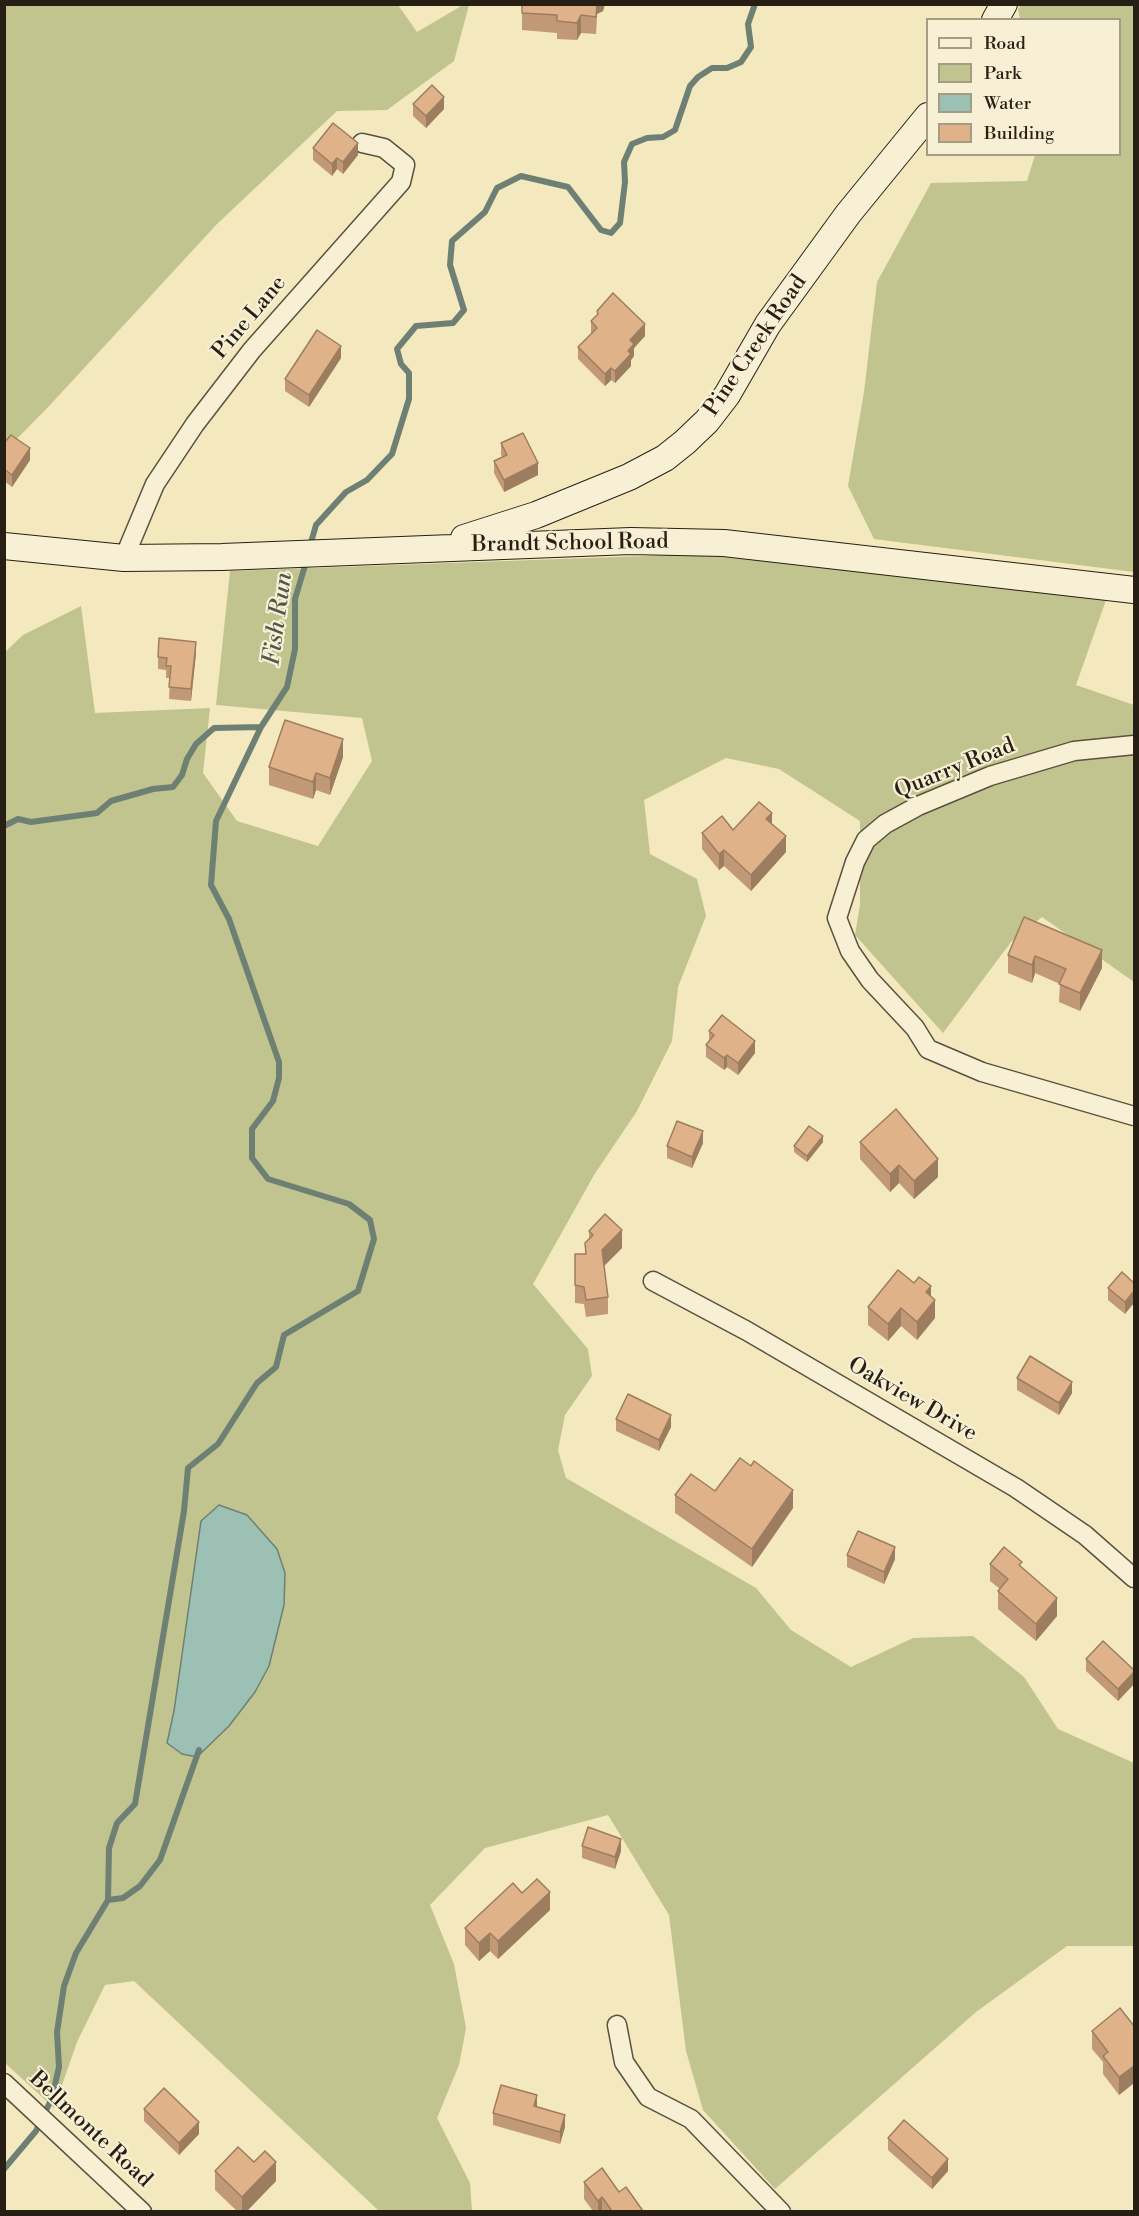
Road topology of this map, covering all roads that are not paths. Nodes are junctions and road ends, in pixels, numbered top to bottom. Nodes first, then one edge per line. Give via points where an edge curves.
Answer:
1 (1004, 4) edge
2 (996, 18) edge
3 (926, 117) edge
4 (362, 143) dead end
5 (4, 546) edge
6 (432, 548) junction
7 (124, 558) junction
8 (1134, 590) edge
9 (1134, 745) edge
10 (1134, 1116) edge
11 (653, 1281) dead end
12 (1134, 1578) edge
13 (617, 2025) dead end
14 (4, 2083) edge
15 (142, 2211) edge
16 (781, 2211) edge

1 - 2 street
3 - 6 street, Pine Creek Road via 781,306 727,395 685,442 629,477 536,515
4 - 7 street, Pine Lane via 384,148 405,165 401,182 252,350 195,424 155,484
5 - 7 street, Brandt School Road
6 - 7 street, Brandt School Road via 222,558
6 - 8 street, Brandt School Road via 631,541 724,543
9 - 10 street, Quarry Road via 1074,751 990,776 885,824 866,840 837,918 850,951 870,980 915,1028 928,1049 982,1072
11 - 12 street, Oakview Drive via 747,1331 1016,1488 1086,1535
13 - 16 street via 624,2062 648,2097 691,2118
14 - 15 street, Bellmonte Road

